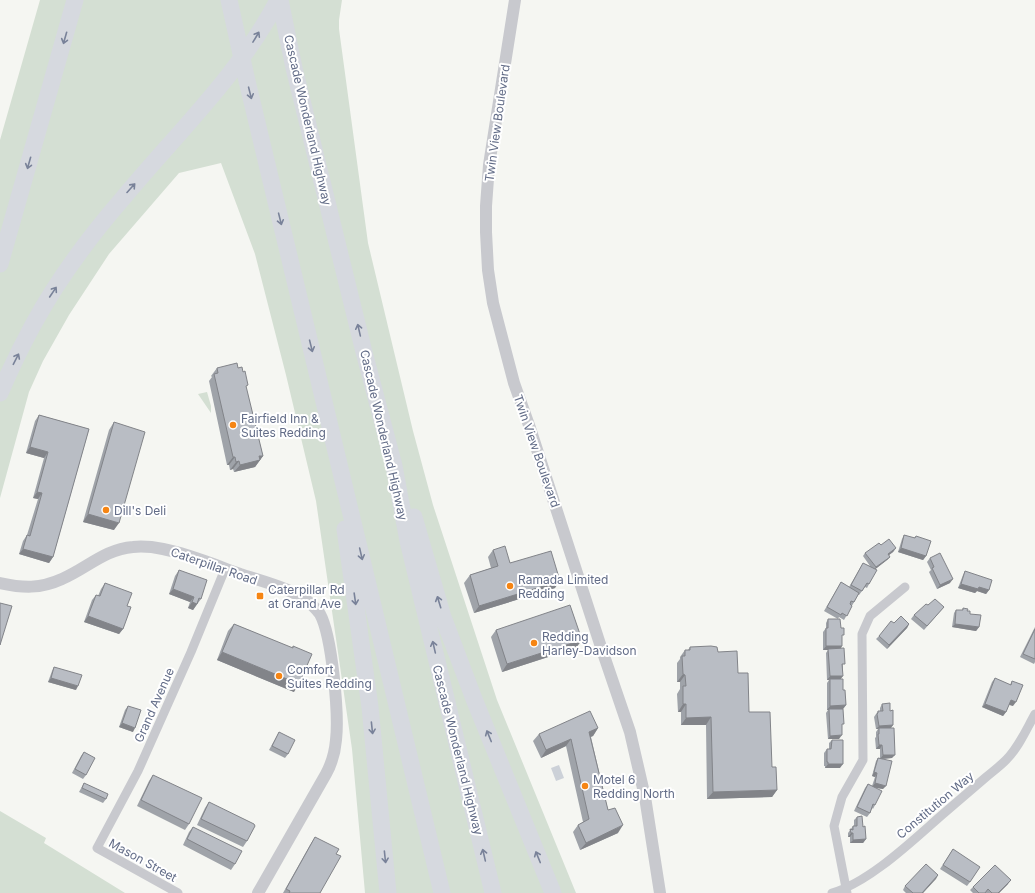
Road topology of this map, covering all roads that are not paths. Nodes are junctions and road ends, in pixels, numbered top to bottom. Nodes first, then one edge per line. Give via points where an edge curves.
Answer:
1 (75, 0) edge
2 (229, 0) edge
3 (279, 0) edge
4 (515, 0) edge
5 (0, 264) edge
6 (0, 393) edge
7 (339, 463) junction
8 (394, 466) junction
9 (225, 569) junction
10 (0, 583) edge
11 (905, 587) dead end
12 (1035, 714) edge
13 (97, 848) joint
14 (657, 871) junction
15 (846, 891) edge
16 (178, 893) edge
17 (258, 893) edge
18 (388, 893) edge
19 (442, 893) edge
20 (493, 893) edge
21 (553, 893) edge
22 (652, 893) edge
23 (660, 893) edge
24 (832, 893) edge

1 -> 5 highway
2 -> 7 highway
6 -> 3 highway via 32,325 79,252 217,91 252,44
8 -> 3 highway, Cascade Wonderland Highway
4 - 14 street, Twin View Boulevard via 489,166 486,206 488,270 493,304 514,384 630,732 645,797
7 -> 18 highway via 340,498 370,707
7 -> 19 highway
20 -> 8 highway, Cascade Wonderland Highway via 408,541
21 -> 8 highway via 443,617 411,507
9 - 10 street, Caterpillar Road via 163,549 130,547 106,554 64,579 49,584 23,588
9 - 13 street, Grand Avenue via 138,771
9 - 17 street, Caterpillar Road via 296,594 307,600 320,614 326,634 335,698 336,738 330,765
11 - 15 street via 870,616 862,634 863,760 842,798 834,826
12 - 15 street, Constitution Way via 1006,761 923,832
13 - 16 street, Mason Street
14 - 22 street
14 - 23 street, Twin View Boulevard
15 - 24 street, Constitution Way

